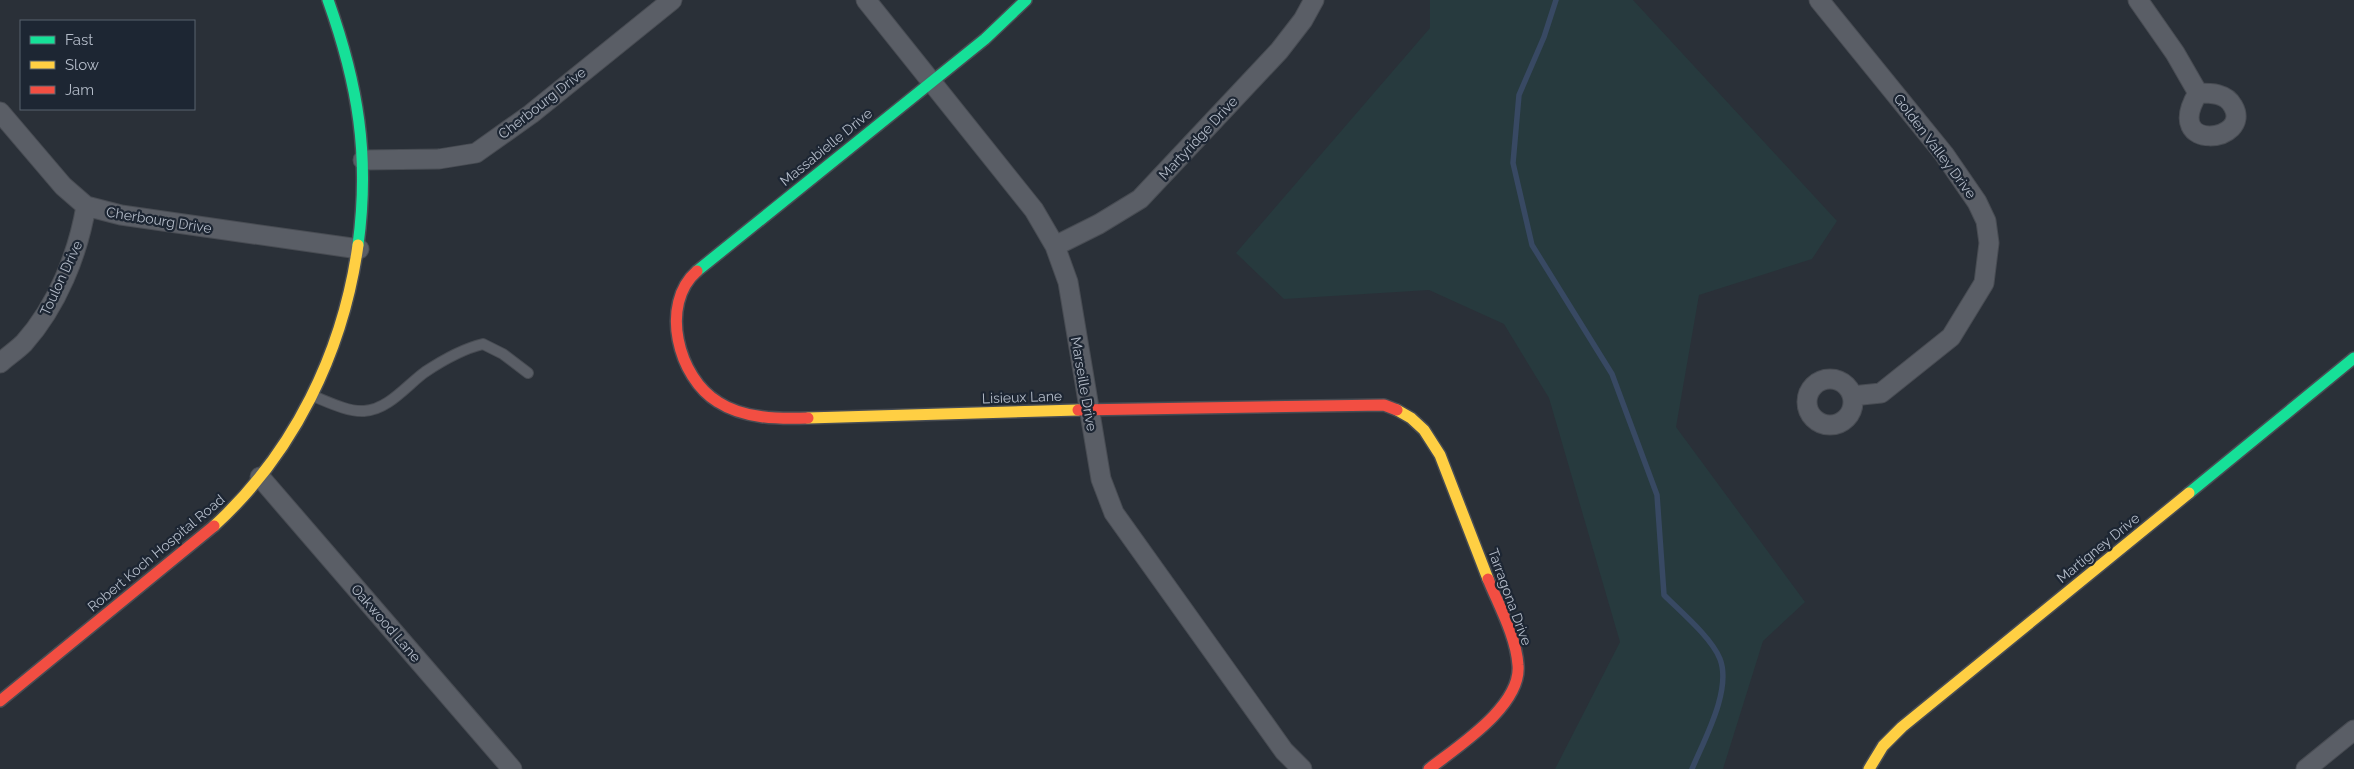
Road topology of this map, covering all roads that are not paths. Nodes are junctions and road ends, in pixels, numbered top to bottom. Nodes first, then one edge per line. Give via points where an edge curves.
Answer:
1 (328, 0) edge
2 (672, 0) edge
3 (866, 0) edge
4 (1026, 0) edge
5 (1314, 0) edge
6 (1819, 0) edge
7 (2138, 0) edge
8 (932, 80) junction
9 (2198, 93) dead end
10 (0, 112) edge
11 (363, 160) junction
12 (86, 206) junction
13 (1055, 246) junction
14 (359, 249) junction
15 (678, 336) joint
16 (2354, 358) edge
17 (0, 363) edge
18 (528, 373) dead end
19 (312, 396) junction
20 (1852, 396) dead end
21 (1088, 410) junction
22 (1409, 415) joint
23 (260, 477) junction
24 (0, 701) edge
25 (2354, 730) edge
26 (512, 769) edge
27 (1302, 769) edge
28 (1429, 769) edge
29 (1869, 769) edge
30 (2306, 769) edge

1 - 11 street, Robert Koch Hospital Road via 359,108
2 - 11 street, Cherbourg Drive via 531,114 476,153 439,159
3 - 8 street, Marseille Drive
4 - 8 street, Massabielle Drive via 985,39
5 - 13 street, Martyridge Drive via 1304,20 1278,51 1140,199 1100,224
6 - 20 street, Golden Valley Drive via 1944,154 1977,202 1986,221 1989,243 1984,283 1951,338 1882,393
7 - 9 street
8 - 13 street, Marseille Drive via 1034,210
8 - 15 street, Massabielle Drive via 686,284 676,308
10 - 12 street, Cherbourg Drive via 63,186
11 - 14 street, Robert Koch Hospital Road
12 - 14 street, Cherbourg Drive via 122,215
12 - 17 street, Toulon Drive via 80,240 58,291 23,344
13 - 21 street, Marseille Drive via 1068,282
14 - 19 street, Robert Koch Hospital Road via 345,314
15 - 21 street, Lisieux Lane via 686,361 700,386 717,402 741,412 776,419
16 - 29 street, Martigney Drive via 1902,727 1882,746
18 - 19 lane via 483,344 464,349 425,372 375,409 363,412
19 - 23 street, Robert Koch Hospital Road
21 - 22 street, Lisieux Lane via 1384,405
21 - 27 street, Marseille Drive via 1101,479 1114,514 1284,751
22 - 28 street, Tarragona Drive via 1428,432 1440,455 1515,647 1519,673 1495,716
23 - 24 street, Robert Koch Hospital Road via 205,533
23 - 26 street, Oakwood Lane
25 - 30 street

